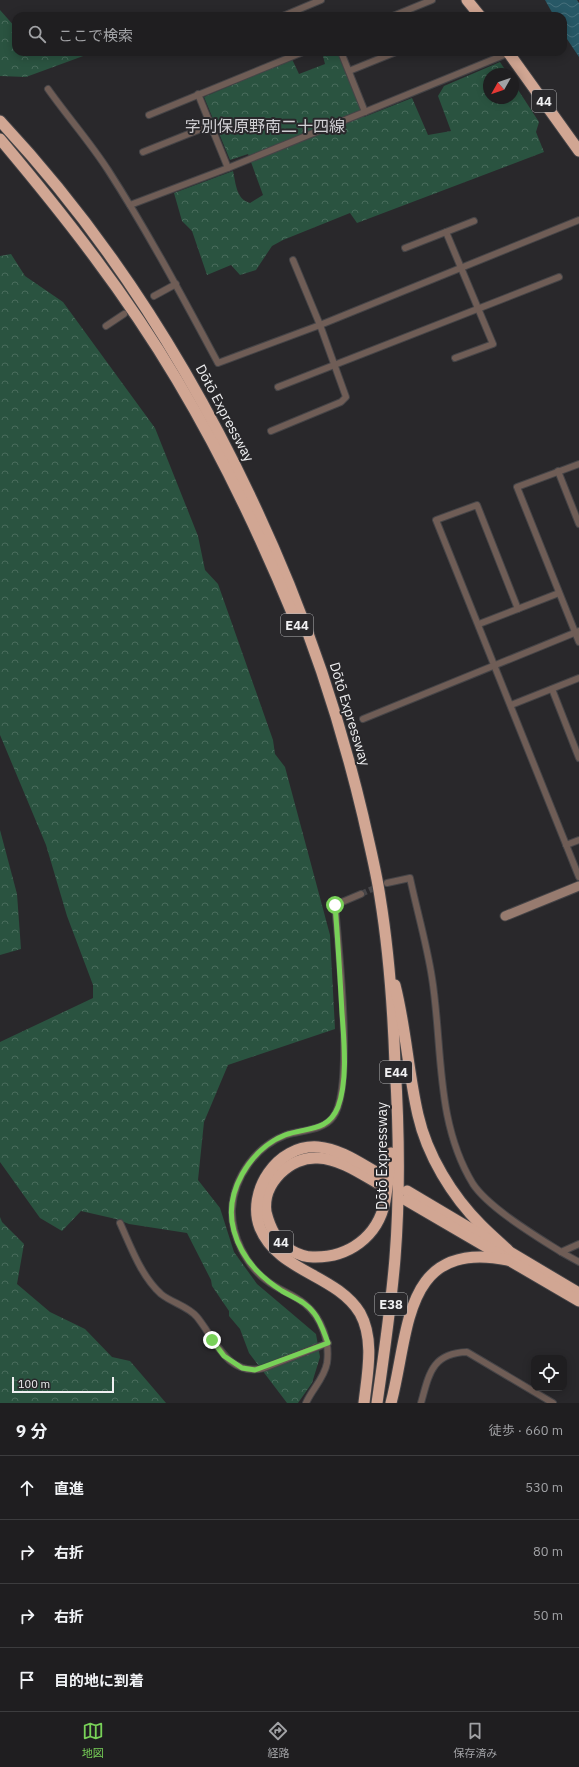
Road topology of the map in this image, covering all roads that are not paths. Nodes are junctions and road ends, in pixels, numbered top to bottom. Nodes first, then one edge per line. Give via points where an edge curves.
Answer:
1 (321, 0) edge
2 (432, 0) edge
3 (467, 0) edge
4 (292, 12) edge
5 (402, 12) edge
6 (477, 12) edge
7 (293, 56) edge
8 (343, 56) edge
9 (386, 56) edge
10 (501, 56) edge
11 (510, 56) edge
12 (349, 71) junction
13 (48, 89) dead end
14 (198, 94) junction
15 (365, 112) junction
16 (149, 115) dead end
17 (0, 121) edge
18 (211, 125) junction
19 (0, 139) edge
20 (579, 151) edge
21 (143, 152) dead end
22 (228, 168) junction
23 (130, 205) junction
24 (474, 220) dead end
25 (579, 220) edge
26 (446, 232) junction
27 (405, 248) dead end
28 (293, 260) dead end
29 (461, 268) junction
30 (559, 276) dead end
31 (176, 284) junction
32 (154, 296) dead end
33 (478, 308) junction
34 (124, 314) dead end
35 (320, 325) junction
36 (106, 326) dead end
37 (455, 358) dead end
38 (333, 365) junction
39 (278, 388) dead end
40 (271, 431) dead end
41 (579, 464) edge
42 (558, 471) junction
43 (579, 524) edge
44 (559, 593) junction
45 (518, 609) junction
46 (478, 624) junction
47 (577, 632) edge
48 (579, 642) edge
49 (494, 665) junction
50 (579, 678) edge
51 (552, 689) junction
52 (511, 705) junction
53 (363, 719) dead end
54 (579, 758) edge
55 (579, 840) edge
56 (566, 845) junction
57 (579, 877) edge
58 (387, 883) tunnel mouth
59 (579, 886) edge
60 (361, 894) tunnel mouth
61 (505, 916) dead end
62 (387, 954) junction
63 (391, 1153) junction
64 (401, 1192) junction
65 (120, 1223) dead end
66 (579, 1244) edge
67 (561, 1252) junction
68 (508, 1255) junction
69 (579, 1262) edge
70 (579, 1293) edge
71 (579, 1302) edge
72 (328, 1343) junction
73 (306, 1403) edge
74 (364, 1403) edge
75 (371, 1403) edge
76 (377, 1403) edge
77 (391, 1403) edge
78 (421, 1403) edge
79 (553, 1403) edge

1 - 4 street
2 - 5 street
3 - 6 highway
7 - 14 street
8 - 12 street
9 - 12 street
10 - 15 street
11 - 20 highway, 44
12 - 15 street
13 - 23 street via 107,168
14 - 16 street
14 - 18 street
15 - 22 street
17 - 62 highway, Dōtō Expressway / E44 via 57,186 146,306 186,372 257,510 305,625 338,722 380,895
18 - 21 street
18 - 22 street
19 - 63 highway, Dōtō Expressway / E44 via 87,246 176,379 249,514 299,629 317,676 347,774 374,897 382,955 387,1027
22 - 23 street
23 - 31 street
24 - 26 street
25 - 29 street
26 - 27 street
26 - 29 street
28 - 35 street
29 - 33 street
29 - 35 street
30 - 33 street
31 - 32 street
31 - 35 street via 218,364
33 - 37 street via 493,344
33 - 38 street
34 - 36 street
35 - 38 street
38 - 39 street
38 - 40 street via 346,397 341,402
41 - 42 street
42 - 43 street
42 - 44 street via 517,487
44 - 45 street
44 - 47 street
45 - 46 street
45 - 46 street via 477,505 436,520
46 - 49 street
47 - 48 street
47 - 49 street
49 - 52 street
49 - 53 street
50 - 51 street
51 - 52 street
51 - 54 street
52 - 56 street
55 - 56 street
56 - 57 street
58 - 67 street via 410,878 432,978 448,1120 460,1157 474,1185 495,1207
59 - 61 street
60 - 72 street via 335,905 344,1042 343,1087 338,1105 333,1117 323,1125 286,1135 256,1155 244,1170 236,1189 232,1209 234,1231 251,1265 265,1280 309,1308 322,1325
62 - 64 highway, Dōtō Expressway / E44
62 - 68 highway via 400,1006 418,1116 427,1141 442,1173 467,1209
63 - 64 highway, Dōtō Expressway / E44
63 - 74 highway, 44 via 385,1202 380,1216 366,1238 344,1253 320,1258 307,1257 284,1246 270,1224 266,1211 267,1199 282,1172 297,1161 316,1157 346,1165 380,1180 353,1159 316,1147 304,1149 284,1158 268,1172 257,1204 260,1228 277,1252 339,1290 360,1314 365,1326 369,1351
64 - 68 highway
64 - 75 highway, Dōtō Expressway / E38 via 389,1253
64 - 76 highway, Dōtō Expressway / E38 via 391,1300
65 - 72 street via 143,1271 153,1285 162,1294 196,1316 224,1356 242,1368 264,1368
66 - 67 street
67 - 69 street
68 - 70 highway
68 - 71 highway
68 - 77 highway via 476,1256 448,1263 436,1270 420,1289 408,1320
72 - 73 street via 327,1364
78 - 79 street via 428,1379 438,1360 457,1352 468,1352

